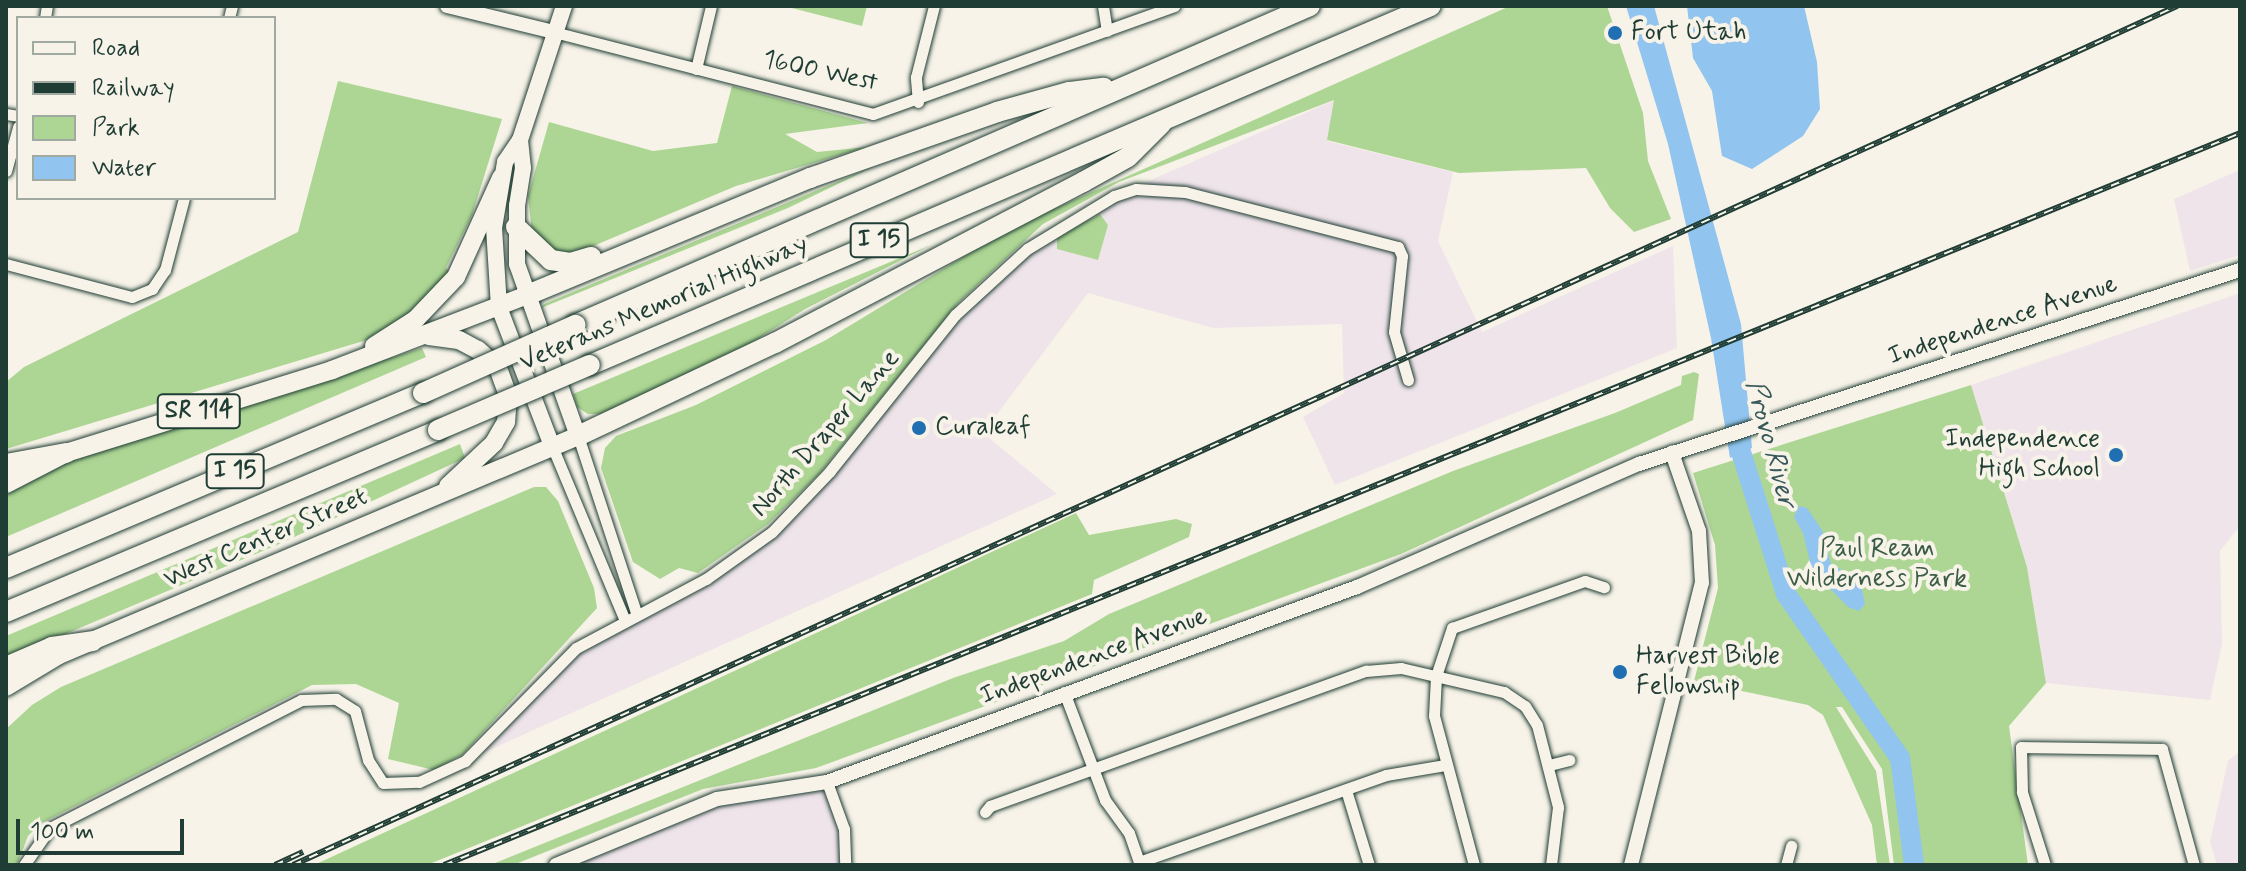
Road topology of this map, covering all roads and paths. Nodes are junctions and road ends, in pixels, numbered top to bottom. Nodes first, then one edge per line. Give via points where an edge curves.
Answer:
1 (447, 6) edge
2 (564, 6) edge
3 (711, 6) edge
4 (934, 6) edge
5 (1103, 6) edge
6 (1174, 6) edge
7 (1310, 6) edge
8 (1431, 6) edge
9 (1107, 31) junction
10 (554, 32) junction
11 (696, 69) junction
12 (1124, 87) junction
13 (918, 102) junction
14 (1168, 116) junction
15 (16, 134) edge
16 (520, 140) junction
17 (6, 171) edge
18 (501, 178) junction
19 (183, 200) edge
20 (516, 227) junction
21 (619, 255) junction
22 (6, 264) edge
23 (2240, 270) edge
24 (525, 296) junction
25 (499, 307) junction
26 (426, 336) junction
27 (332, 370) junction
28 (1408, 380) dead end
29 (578, 436) junction
30 (552, 446) junction
31 (66, 453) joint
32 (1672, 453) junction
33 (14, 469) edge
34 (6, 484) edge
35 (444, 491) junction
36 (6, 568) edge
37 (1604, 587) dead end
38 (6, 612) edge
39 (636, 612) junction
40 (624, 618) junction
41 (93, 641) junction
42 (6, 667) edge
43 (1436, 676) junction
44 (6, 687) edge
45 (1064, 692) junction
46 (1569, 760) dead end
47 (1445, 765) junction
48 (1549, 765) junction
49 (1093, 767) junction
50 (827, 782) junction
51 (1346, 790) junction
52 (985, 812) dead end
53 (1791, 846) dead end
54 (1139, 864) edge
55 (24, 865) edge
56 (556, 865) edge
57 (845, 865) edge
58 (1369, 865) edge
59 (1474, 865) edge
60 (1551, 865) edge
61 (1631, 865) edge
62 (1786, 865) edge
63 (2045, 865) edge
64 (2194, 865) edge

1 - 10 street, 1600 West
2 - 10 main road, SR 114
3 - 11 street
4 - 13 street via 916,77
5 - 9 street
6 - 9 street, 1600 West
7 - 12 highway, Veterans Memorial Highway / I 15
8 - 14 highway, Veterans Memorial Highway / I 15
9 - 13 street, 1600 West
10 - 11 street, 1600 West
10 - 16 main road, SR 114
11 - 13 street, 1600 West via 873,114
12 - 21 highway via 1069,92 997,112 773,192
12 - 36 highway, Veterans Memorial Highway / I 15, bridge via 423,393
14 - 29 highway via 1128,157 1083,182 775,343
14 - 38 highway, Veterans Memorial Highway / I 15, bridge
15 - 17 street
16 - 18 main road, SR 114
16 - 20 main road, SR 114 via 523,168
18 - 25 main road via 493,249
18 - 27 main road, SR 114 via 472,249 444,292 401,329
19 - 22 street via 165,270 152,289 132,297
20 - 21 highway via 551,260 570,263
20 - 24 main road, SR 114
21 - 24 highway
23 - 32 street, Independence Avenue
24 - 25 main road
24 - 29 main road, SR 114
25 - 26 main road
25 - 30 main road
26 - 27 main road
26 - 35 main road via 459,340 478,350 498,368 508,395 506,422 494,443
27 - 31 main road, SR 114
28 - 39 street, North Draper Lane via 1394,332 1402,256 1398,247 1185,192 1136,189 1091,207 983,288 772,532 706,579
29 - 30 main road, West Center Street
29 - 39 street
30 - 35 main road, West Center Street
30 - 40 street
31 - 33 highway
32 - 45 street, Independence Avenue via 1357,587
32 - 61 street via 1699,531 1702,583
33 - 34 main road
35 - 41 main road, West Center Street
37 - 43 street via 1585,581 1452,628
39 - 40 street, North Draper Lane
40 - 55 street, North Draper Lane via 561,660 465,761 419,782 383,783 368,760 355,711 319,697 284,706 50,828
41 - 42 highway via 52,647
41 - 44 main road, West Center Street
43 - 47 street via 1434,716
43 - 48 street via 1514,696 1532,715
43 - 49 street via 1401,668 1366,671
45 - 49 street
45 - 50 street, Independence Avenue
46 - 48 street
47 - 51 street via 1386,775
47 - 59 street
48 - 60 street via 1559,832
49 - 52 street
49 - 54 street
50 - 56 street, Independence Avenue via 717,799
50 - 57 street via 844,829
51 - 54 street
51 - 58 street
53 - 62 street
63 - 64 street via 2022,792 2021,747 2162,749

